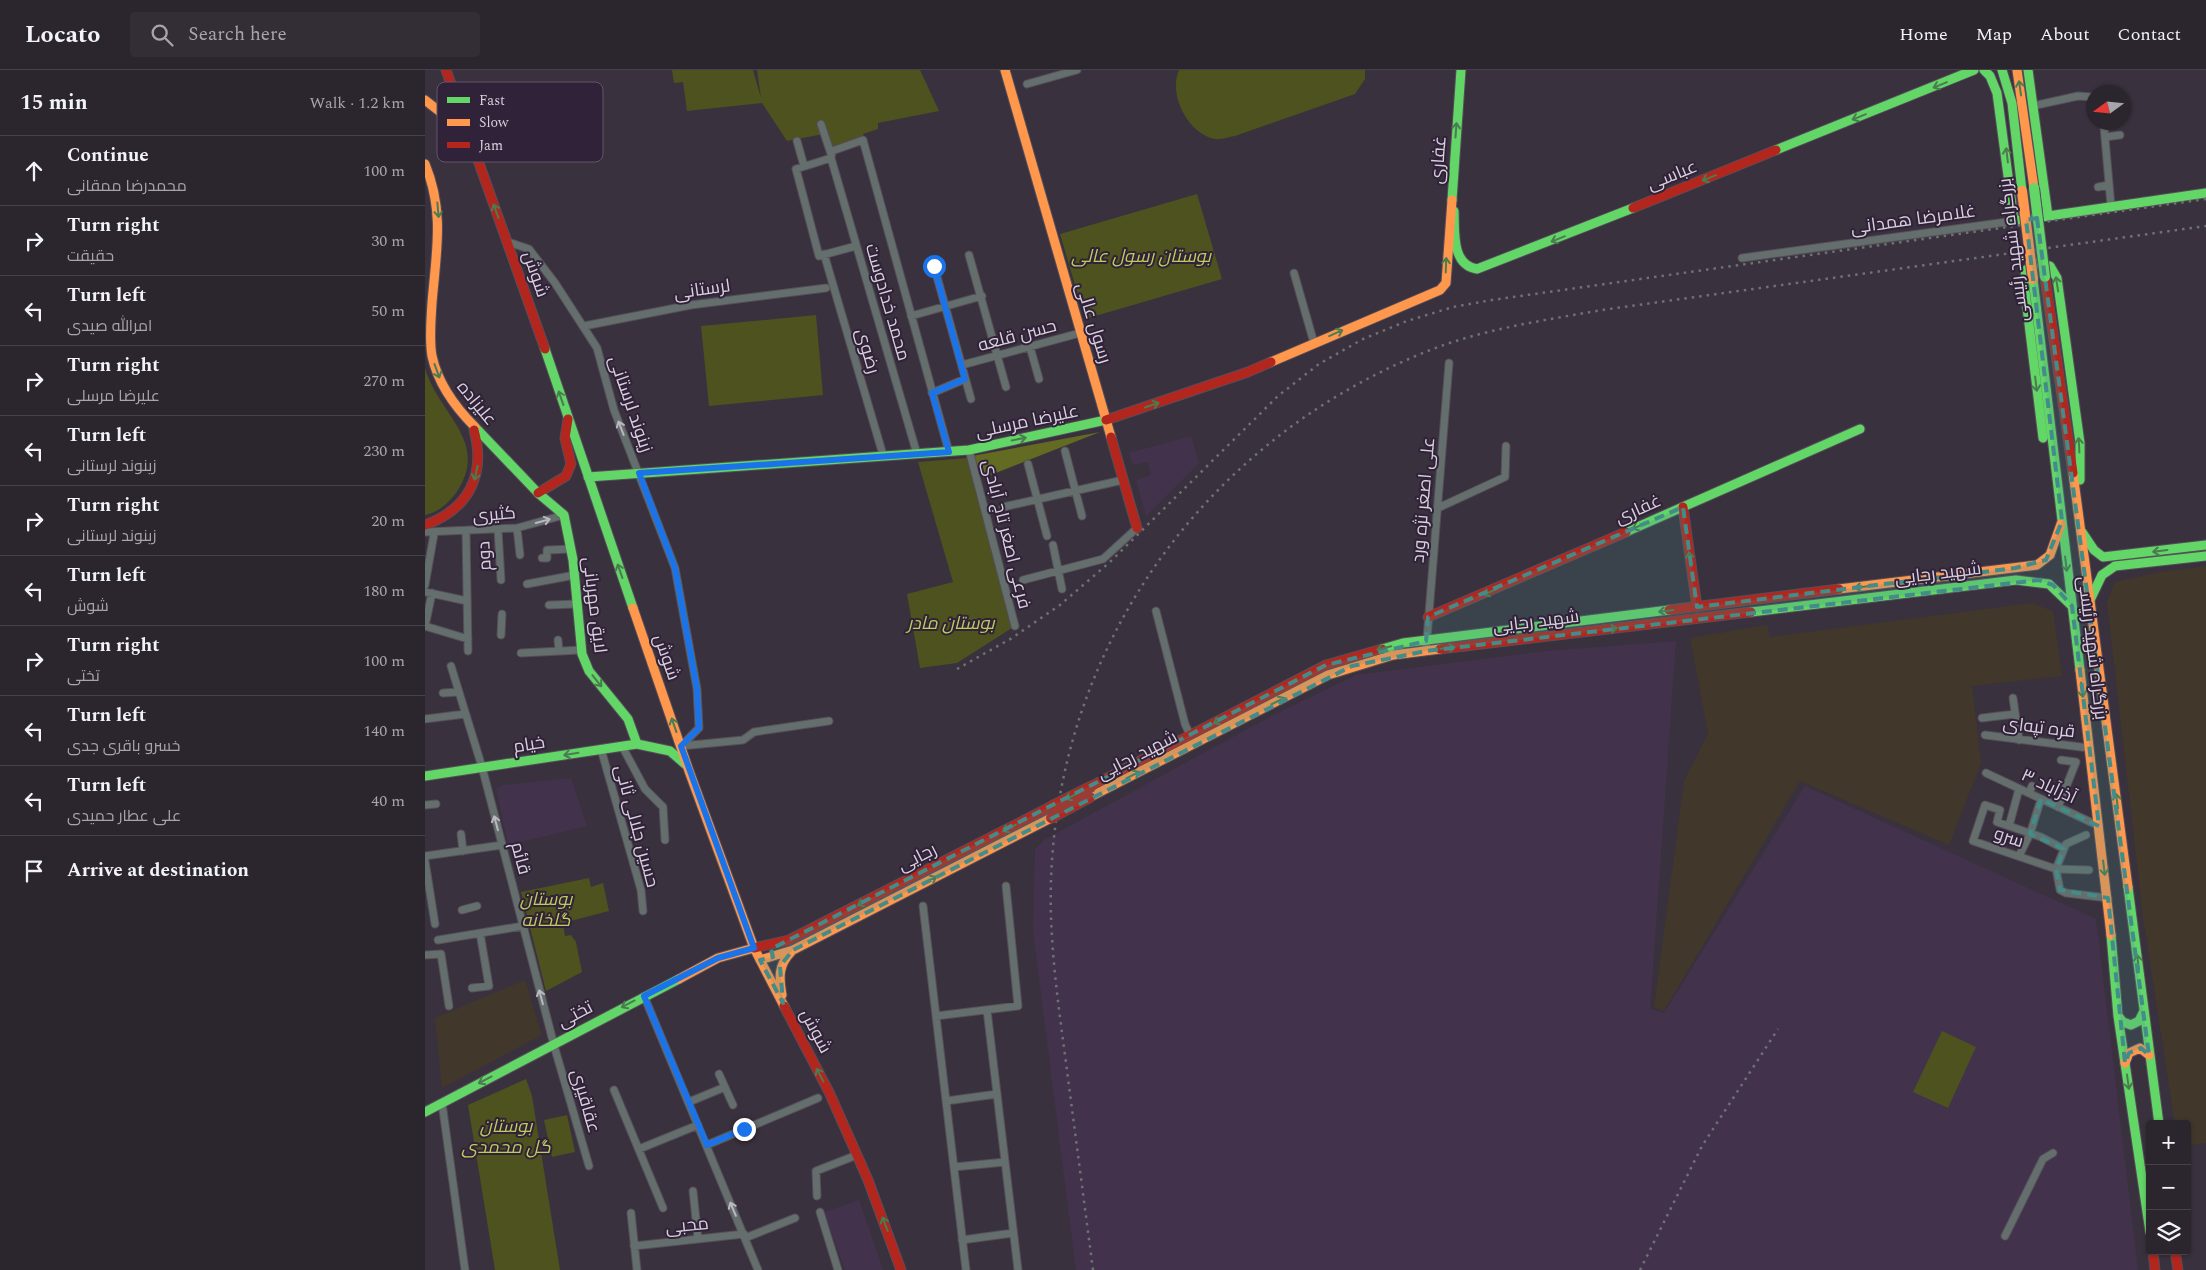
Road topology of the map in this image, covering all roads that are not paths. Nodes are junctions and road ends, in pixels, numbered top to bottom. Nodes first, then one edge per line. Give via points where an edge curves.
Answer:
1 (445, 70) edge
2 (1005, 70) edge
3 (1077, 70) edge
4 (1461, 70) edge
5 (1974, 70) edge
6 (1984, 70) edge
7 (2002, 70) edge
8 (2017, 70) edge
9 (2028, 71) edge
10 (449, 82) edge
11 (1027, 84) dead end
12 (2086, 97) edge
13 (425, 100) edge
14 (2032, 106) junction
15 (437, 109) edge
16 (821, 124) dead end
17 (2104, 130) edge
18 (2120, 135) dead end
19 (2105, 137) junction
20 (797, 141) dead end
21 (831, 156) junction
22 (478, 162) edge
23 (425, 164) edge
24 (804, 166) junction
25 (1453, 178) junction
26 (2109, 185) junction
27 (2098, 188) dead end
28 (2206, 193) edge
29 (2111, 206) junction
30 (2048, 216) junction
31 (2014, 221) junction
32 (507, 242) junction
33 (856, 246) junction
34 (824, 254) junction
35 (969, 255) dead end
36 (1742, 258) dead end
37 (934, 266) dead end
38 (1294, 273) dead end
39 (1445, 283) joint
40 (826, 288) dead end
41 (982, 296) junction
42 (945, 306) junction
43 (911, 316) junction
44 (584, 326) junction
45 (1080, 333) junction
46 (1314, 343) junction
47 (1030, 347) junction
48 (998, 356) junction
49 (1449, 363) dead end
50 (962, 366) junction
51 (965, 379) junction
52 (1039, 379) dead end
53 (1006, 387) dead end
54 (932, 393) junction
55 (971, 400) dead end
56 (568, 419) junction
57 (1106, 420) junction
58 (472, 426) junction
59 (1860, 429) dead end
60 (1506, 446) dead end
61 (969, 450) junction
62 (1065, 451) dead end
63 (949, 452) junction
64 (917, 454) junction
65 (883, 455) junction
66 (1027, 464) dead end
67 (639, 473) junction
68 (588, 477) junction
69 (1123, 480) junction
70 (1076, 490) junction
71 (538, 493) junction
72 (1037, 499) junction
73 (1003, 507) dead end
74 (1683, 507) junction
75 (1437, 508) junction
76 (564, 515) junction
77 (1082, 516) dead end
78 (2062, 521) junction
79 (425, 525) edge
80 (517, 528) junction
81 (1137, 528) joint
82 (2081, 529) junction
83 (498, 530) junction
84 (467, 531) junction
85 (425, 532) edge
86 (434, 534) junction
87 (1047, 536) dead end
88 (1053, 545) dead end
89 (2206, 545) edge
90 (571, 549) junction
91 (520, 555) dead end
92 (2206, 556) edge
93 (542, 558) dead end
94 (2115, 561) junction
95 (1058, 571) junction
96 (575, 576) junction
97 (501, 580) dead end
98 (1023, 580) dead end
99 (527, 584) dead end
100 (425, 585) edge
101 (1062, 589) dead end
102 (429, 593) edge
103 (2091, 599) junction
104 (467, 601) junction
105 (577, 604) junction
106 (549, 605) dead end
107 (2072, 606) junction
108 (1697, 607) junction
109 (1155, 612) dead end
110 (502, 614) dead end
111 (1428, 617) junction
112 (425, 626) edge
113 (1015, 626) dead end
114 (501, 635) dead end
115 (467, 639) junction
116 (558, 640) dead end
117 (1426, 646) junction
118 (581, 650) junction
119 (468, 651) dead end
120 (559, 651) junction
121 (521, 653) dead end
122 (451, 666) dead end
123 (459, 692) junction
124 (443, 693) dead end
125 (2013, 698) dead end
126 (465, 714) junction
127 (2015, 714) junction
128 (1982, 718) dead end
129 (425, 719) edge
130 (829, 721) dead end
131 (1190, 735) junction
132 (1985, 736) dead end
133 (2019, 740) junction
134 (637, 744) junction
135 (622, 746) junction
136 (681, 746) junction
137 (2089, 748) junction
138 (601, 749) junction
139 (2061, 760) dead end
140 (482, 767) junction
141 (689, 771) junction
142 (1986, 773) dead end
143 (425, 776) edge
144 (1092, 786) joint
145 (2032, 786) dead end
146 (2019, 789) junction
147 (2029, 793) junction
148 (1090, 797) joint
149 (2041, 799) junction
150 (437, 804) dead end
151 (425, 805) edge
152 (2058, 806) junction
153 (2009, 826) junction
154 (2099, 826) junction
155 (461, 834) dead end
156 (2030, 834) junction
157 (2086, 835) dead end
158 (665, 840) dead end
159 (502, 845) junction
160 (2064, 849) junction
161 (463, 851) junction
162 (425, 856) edge
163 (2019, 856) junction
164 (425, 861) edge
165 (2056, 869) junction
166 (2089, 870) dead end
167 (1006, 886) dead end
168 (2108, 898) junction
169 (477, 906) dead end
170 (923, 906) dead end
171 (462, 910) dead end
172 (643, 911) dead end
173 (435, 924) dead end
174 (523, 926) junction
175 (480, 933) junction
176 (438, 940) dead end
177 (773, 945) junction
178 (754, 948) junction
179 (743, 950) joint
180 (793, 950) junction
181 (425, 955) edge
182 (778, 955) junction
183 (760, 960) junction
184 (472, 988) dead end
185 (644, 996) junction
186 (783, 1003) junction
187 (449, 1006) dead end
188 (987, 1010) junction
189 (2144, 1011) junction
190 (936, 1016) junction
191 (2118, 1016) junction
192 (554, 1044) junction
193 (2149, 1055) junction
194 (2125, 1063) junction
195 (719, 1074) dead end
196 (725, 1087) junction
197 (614, 1090) dead end
198 (997, 1094) junction
199 (818, 1098) dead end
200 (946, 1101) junction
201 (689, 1102) junction
202 (442, 1103) junction
203 (733, 1104) dead end
204 (425, 1112) edge
205 (2158, 1120) edge
206 (698, 1125) junction
207 (707, 1145) junction
208 (639, 1149) junction
209 (2053, 1153) dead end
210 (857, 1155) junction
211 (1005, 1162) junction
212 (589, 1166) dead end
213 (954, 1167) junction
214 (693, 1191) dead end
215 (817, 1196) dead end
216 (663, 1208) dead end
217 (2147, 1210) edge
218 (819, 1212) dead end
219 (631, 1213) dead end
220 (795, 1218) dead end
221 (1013, 1233) junction
222 (744, 1236) junction
223 (2005, 1236) dead end
224 (698, 1239) junction
225 (962, 1240) junction
226 (634, 1246) junction
227 (2153, 1255) edge
228 (2176, 1255) edge
229 (465, 1270) edge
230 (637, 1270) edge
231 (758, 1270) edge
232 (838, 1270) edge
233 (901, 1270) edge
234 (966, 1270) edge
235 (1018, 1270) edge
236 (2155, 1270) edge
237 (2178, 1270) edge

1 - 10 main road, شوش
2 - 45 main road, رسول عالی
3 - 11 street
25 -> 4 main road, غفاری
5 -> 25 main road, عباسی via 1482,269 1467,266 1456,249
31 -> 6 main road via 1997,93
7 - 78 main road, بزرگراه شهید رئیسی, bridge via 2012,103
82 -> 8 main road, بزرگراه شهید رئیسی, bridge
9 - 14 main road
12 - 14 street
13 - 15 main road
14 - 30 main road
16 - 21 street, محمد خدادوست
17 - 19 street
18 - 19 street
19 - 26 street
20 - 24 street
21 - 24 street
21 - 33 street, محمد خدادوست
21 - 43 street via 833,151 863,140
32 -> 22 main road, شوش
23 -> 58 main road, علیزاده via 435,185 439,217 431,289 432,356 446,394
24 - 34 street, رضوی via 796,169 819,256
39 -> 25 main road, غفاری
26 - 27 street
26 - 29 street
28 - 29 main road, غلامرضا همدانی
29 - 30 main road, غلامرضا همدانی
30 - 31 main road, غلامرضا همدانی
31 - 36 street, غلامرضا همدانی
32 - 44 street, زینوند لرستانی via 529,250
56 -> 32 main road, شوش
33 - 34 street
33 - 64 street, محمد خدادوست
34 - 65 street, رضوی
35 - 41 street
37 - 42 street
38 - 46 street
46 -> 39 main road, علیرضا مرسلی via 1411,303 1439,290
40 - 44 street, لرستانی via 691,305
41 - 42 street
41 - 48 street
42 - 43 street
42 - 50 street
43 - 54 street
67 -> 44 street, زینوند لرستانی via 615,410 597,348
45 - 47 street, حسن قلعه
45 - 57 main road, رسول عالی
57 -> 46 main road, علیرضا مرسلی via 1248,372
47 - 48 street, حسن قلعه
47 - 52 street
48 - 50 street, حسن قلعه
48 - 53 street
49 - 75 street, علی اصغر نژه ورد
50 - 51 street
51 - 54 street
51 - 55 street
54 - 63 street
56 - 68 main road, شوش
56 - 71 main road via 565,438 571,464 566,476
61 -> 57 main road, علیرضا مرسلی
57 - 69 main road, رسول عالی
58 - 71 main road, علیزاده
58 -> 79 main road via 479,443 477,474 473,484 456,510
59 - 74 main road, غفاری
60 - 75 street via 1505,477
61 - 63 main road, علیرضا مرسلی
61 - 113 street, فرعی اصغر تاج آبادی
62 - 70 street
63 - 64 main road, علیرضا مرسلی
64 - 65 main road, علیرضا مرسلی
65 - 67 main road, علیرضا مرسلی
66 - 72 street
67 - 68 main road, علیرضا مرسلی
67 - 136 street, زینوند لرستانی via 675,568 697,689 699,728
136 -> 68 main road, شوش
69 - 70 street
69 - 81 main road, رسول عالی
70 - 72 street
70 - 77 street
71 - 76 main road, علیزاده
72 - 73 street
72 - 87 street
108 -> 74 main road
74 -> 111 main road, غفاری
75 - 111 street, علی اصغر نژه ورد
80 -> 76 street, کثیری
76 - 90 main road, لایق مهربانی
82 -> 78 main road via 2080,443 2057,278 2050,266 2037,263 2026,270 2024,283 2045,455
78 -> 107 main road, بزرگراه شهید رئیسی
78 -> 108 main road, شهید رجایی via 2053,549 2037,565
80 - 83 street, کثیری
80 - 91 street
81 - 95 street via 1103,559
82 - 94 main road via 2094,550
82 - 103 main road, بزرگراه شهید رئیسی
83 - 84 street, کثیری
83 - 97 street, دوم
84 - 86 street, کثیری
84 - 104 street
85 - 86 street, کثیری
86 - 100 street
88 - 95 street
89 -> 94 main road
90 - 93 street via 547,550 547,558
90 - 96 main road, لایق مهربانی
92 - 94 main road
94 - 103 main road via 2098,579
95 - 98 street
95 - 101 street
96 - 99 street
96 - 105 main road, لایق مهربانی
102 - 104 street
102 - 112 street
189 -> 103 main road, بزرگراه شهید رئیسی
104 - 115 street
105 - 106 street
105 - 118 main road, لایق مهربانی
117 -> 107 main road, شهید رجایی via 2016,580 2039,580 2053,585
107 -> 137 main road, بزرگراه شهید رئیسی
108 -> 117 main road, شهید رجایی
109 - 131 street
110 - 114 street
111 - 117 street, علی اصغر نژه ورد
112 - 115 street
115 - 119 street
116 - 120 street
117 -> 131 main road, شهید رجایی via 1403,643 1326,665
148 -> 117 main road, شهید رجایی via 1328,675
118 - 120 street
118 -> 134 main road, لایق مهربانی via 589,671 628,719
120 - 121 street
122 - 123 street, قائم
123 - 124 street
123 - 126 street, قائم
125 - 127 street
126 - 129 street
126 - 140 street, قائم
127 - 128 street
127 - 133 street
130 - 136 street via 754,732 743,740
131 - 144 main road, شهید رجایی
132 - 133 street, قره تپه‌ای
133 - 137 street, قره تپه‌ای
134 - 135 main road, خیام
134 - 141 main road via 675,754
135 - 138 main road, خیام
135 - 158 street via 638,778 663,807
136 - 141 main road, شوش
137 - 154 main road, بزرگراه شهید رئیسی
138 -> 140 main road, خیام
138 - 172 street, حسین جلالی ثانی via 641,890
139 - 152 street via 2076,762
140 - 143 main road, خیام
159 -> 140 street, قائم
141 - 178 main road, شوش
142 - 146 street, ۳ آذرآباد
144 -> 177 main road, رجایی, bridge via 789,940
145 - 147 street
146 - 147 street, ۳ آذرآباد
146 - 153 street
147 - 149 street, ۳ آذرآباد
180 -> 148 main road, رجایی, bridge
149 - 152 street, ۳ آذرآباد
149 - 156 street
150 - 151 street
152 - 154 street, ۳ آذرآباد
153 - 156 street
153 - 163 street, سرو via 1997,822 2000,810 1985,805 1973,841
154 -> 168 main road, بزرگراه شهید رئیسی
155 - 161 street
156 - 160 street
156 - 163 street
157 - 160 street via 2066,844
159 - 161 street
159 - 174 street, قائم
160 - 165 street
161 - 162 street
163 - 165 street, سرو
164 - 173 street
165 - 166 street, سرو
165 - 168 street via 2060,890
167 - 188 street via 1018,1006
168 - 191 main road, بزرگراه شهید رئیسی
169 - 171 street
170 - 190 street
174 - 175 street
192 -> 174 street, قائم
175 - 176 street
175 - 184 street via 489,986
177 - 178 main road, رجایی
177 - 182 main road via 772,951
178 - 179 main road, رجایی
178 - 183 main road, شوش
179 - 185 main road, تختی via 718,958
180 - 182 main road, رجایی
180 - 186 main road via 780,966
181 - 187 street via 441,954
182 - 183 main road, رجایی
183 - 186 main road, شوش
185 -> 192 main road, تختی
185 - 201 street
210 -> 186 main road, شوش
188 - 190 street
188 - 198 street
189 - 191 main road via 2139,1021 2131,1025
189 - 193 main road, بزرگراه شهید رئیسی
190 - 200 street
191 - 194 main road, بزرگراه شهید رئیسی
192 -> 202 main road, تختی
192 - 212 street, عقاقیری
193 - 194 main road via 2140,1048 2129,1053
193 - 205 main road, بزرگراه شهید رئیسی
194 -> 217 main road, بزرگراه شهید رئیسی
195 - 196 street
196 - 201 street
196 - 203 street
197 - 208 street
198 - 200 street
198 - 211 street
199 - 207 street
200 - 213 street
201 - 206 street
202 - 204 main road, تختی
202 - 229 street
206 - 207 street
206 - 208 street
222 -> 207 street
208 - 216 street
209 - 223 street via 2043,1159
210 - 215 street via 816,1171
233 -> 210 main road, شوش
211 - 213 street
211 - 221 street
213 - 225 street
214 - 224 street
218 - 232 street
219 - 226 street
220 - 222 street, محبی
221 - 225 street
221 - 235 street
222 - 224 street, محبی
222 - 231 street
224 - 226 street, محبی
225 - 234 street
226 - 230 street
227 - 236 main road
228 - 237 main road

